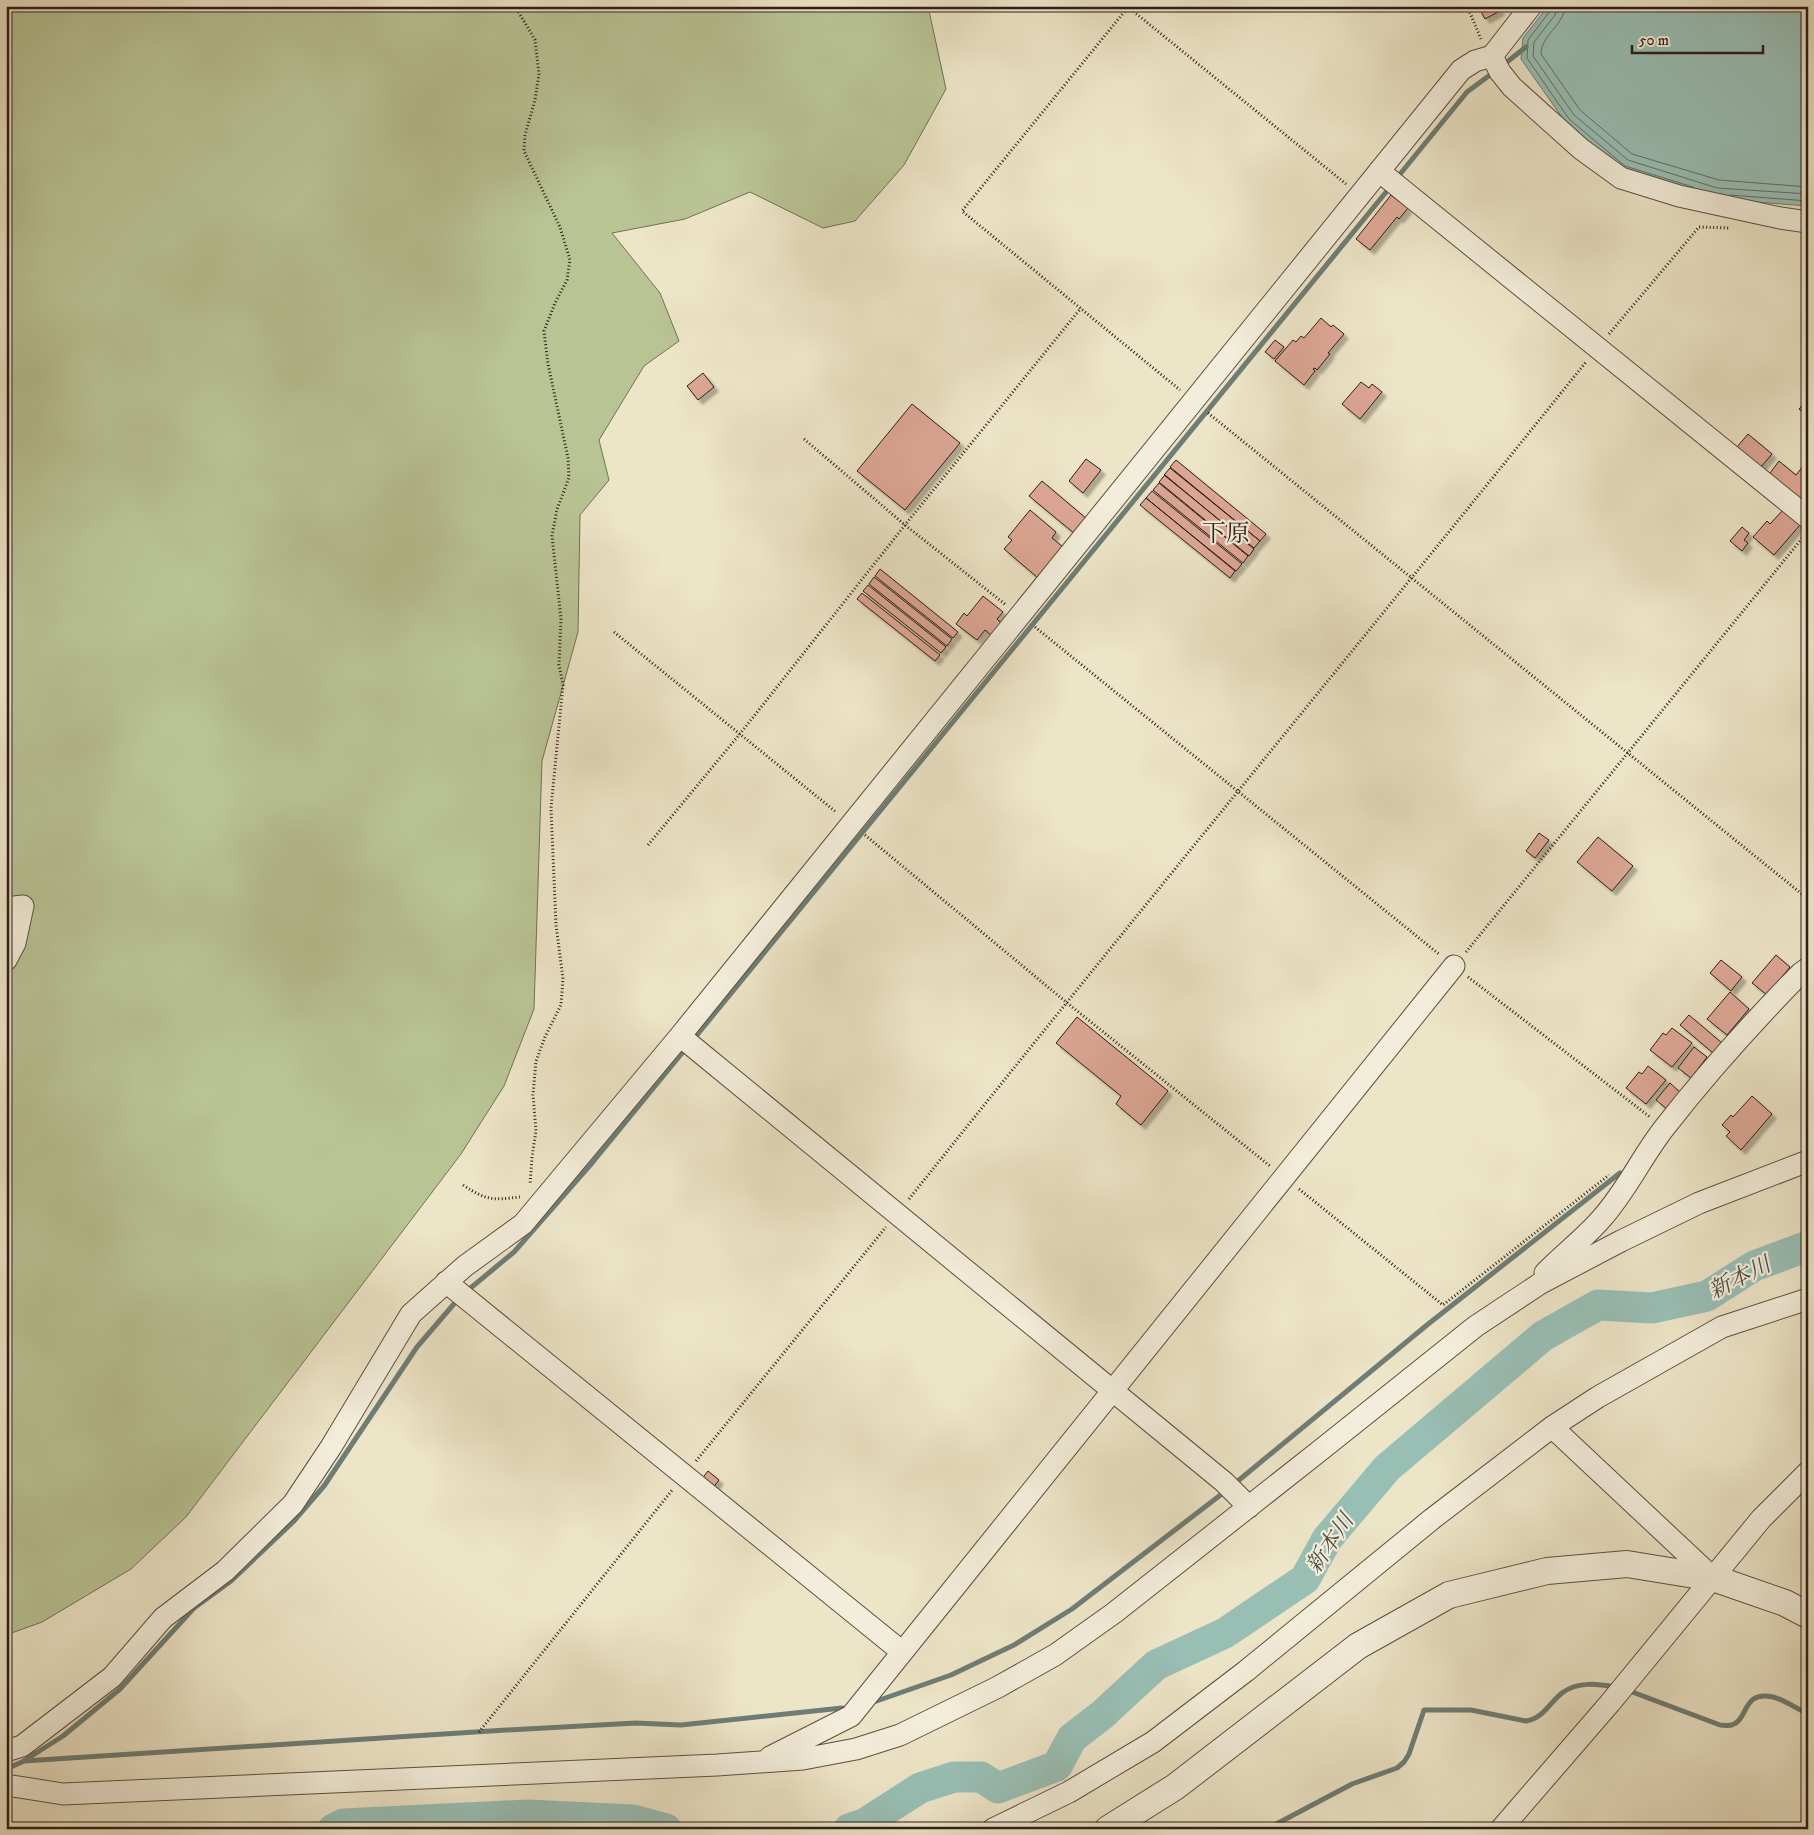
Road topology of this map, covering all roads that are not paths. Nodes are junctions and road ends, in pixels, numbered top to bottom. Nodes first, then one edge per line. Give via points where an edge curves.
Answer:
1 (1531, 6) edge
2 (1492, 56) junction
3 (1380, 171) junction
4 (1808, 222) edge
5 (1808, 518) edge
6 (6, 908) edge
7 (6, 960) edge
8 (1454, 966) road end
9 (1808, 968) edge
10 (680, 1036) junction
11 (1808, 1161) edge
12 (446, 1282) junction
13 (1541, 1283) junction
14 (1808, 1299) edge
15 (1114, 1390) junction
16 (1552, 1427) junction
17 (1808, 1472) edge
18 (1249, 1507) junction
19 (1713, 1578) junction
20 (1808, 1615) edge
21 (901, 1651) junction
22 (6, 1751) edge
23 (759, 1762) junction
24 (6, 1785) edge
25 (993, 1829) edge
26 (1108, 1829) edge
27 (1501, 1829) edge

1 - 2 street
2 - 3 street via 1475,61 1462,70
2 - 4 street via 1512,87 1580,149 1621,178 1678,196
3 - 5 street
3 - 10 street
6 - 7 street via 23,906 15,942
8 - 15 street
9 - 13 street via 1728,1052 1664,1128 1626,1190 1602,1219 1545,1273
10 - 12 street via 536,1198 523,1224
10 - 15 street
11 - 13 street via 1699,1203
12 - 21 street
12 - 22 street via 411,1314 293,1504 225,1571 163,1618 112,1678 22,1746
13 - 18 street via 1476,1326
14 - 16 street via 1722,1327 1598,1397
15 - 18 street via 1224,1482
15 - 21 street
16 - 19 street
16 - 25 street via 1153,1742 1069,1792
17 - 19 street via 1761,1519
18 - 23 street via 1114,1613 1055,1655 998,1687 900,1735 856,1749 803,1759
19 - 20 street via 1785,1603
19 - 26 street via 1626,1564 1548,1571 1449,1596 1358,1646 1175,1787
19 - 27 street
21 - 23 street via 851,1716
23 - 24 street via 63,1794

